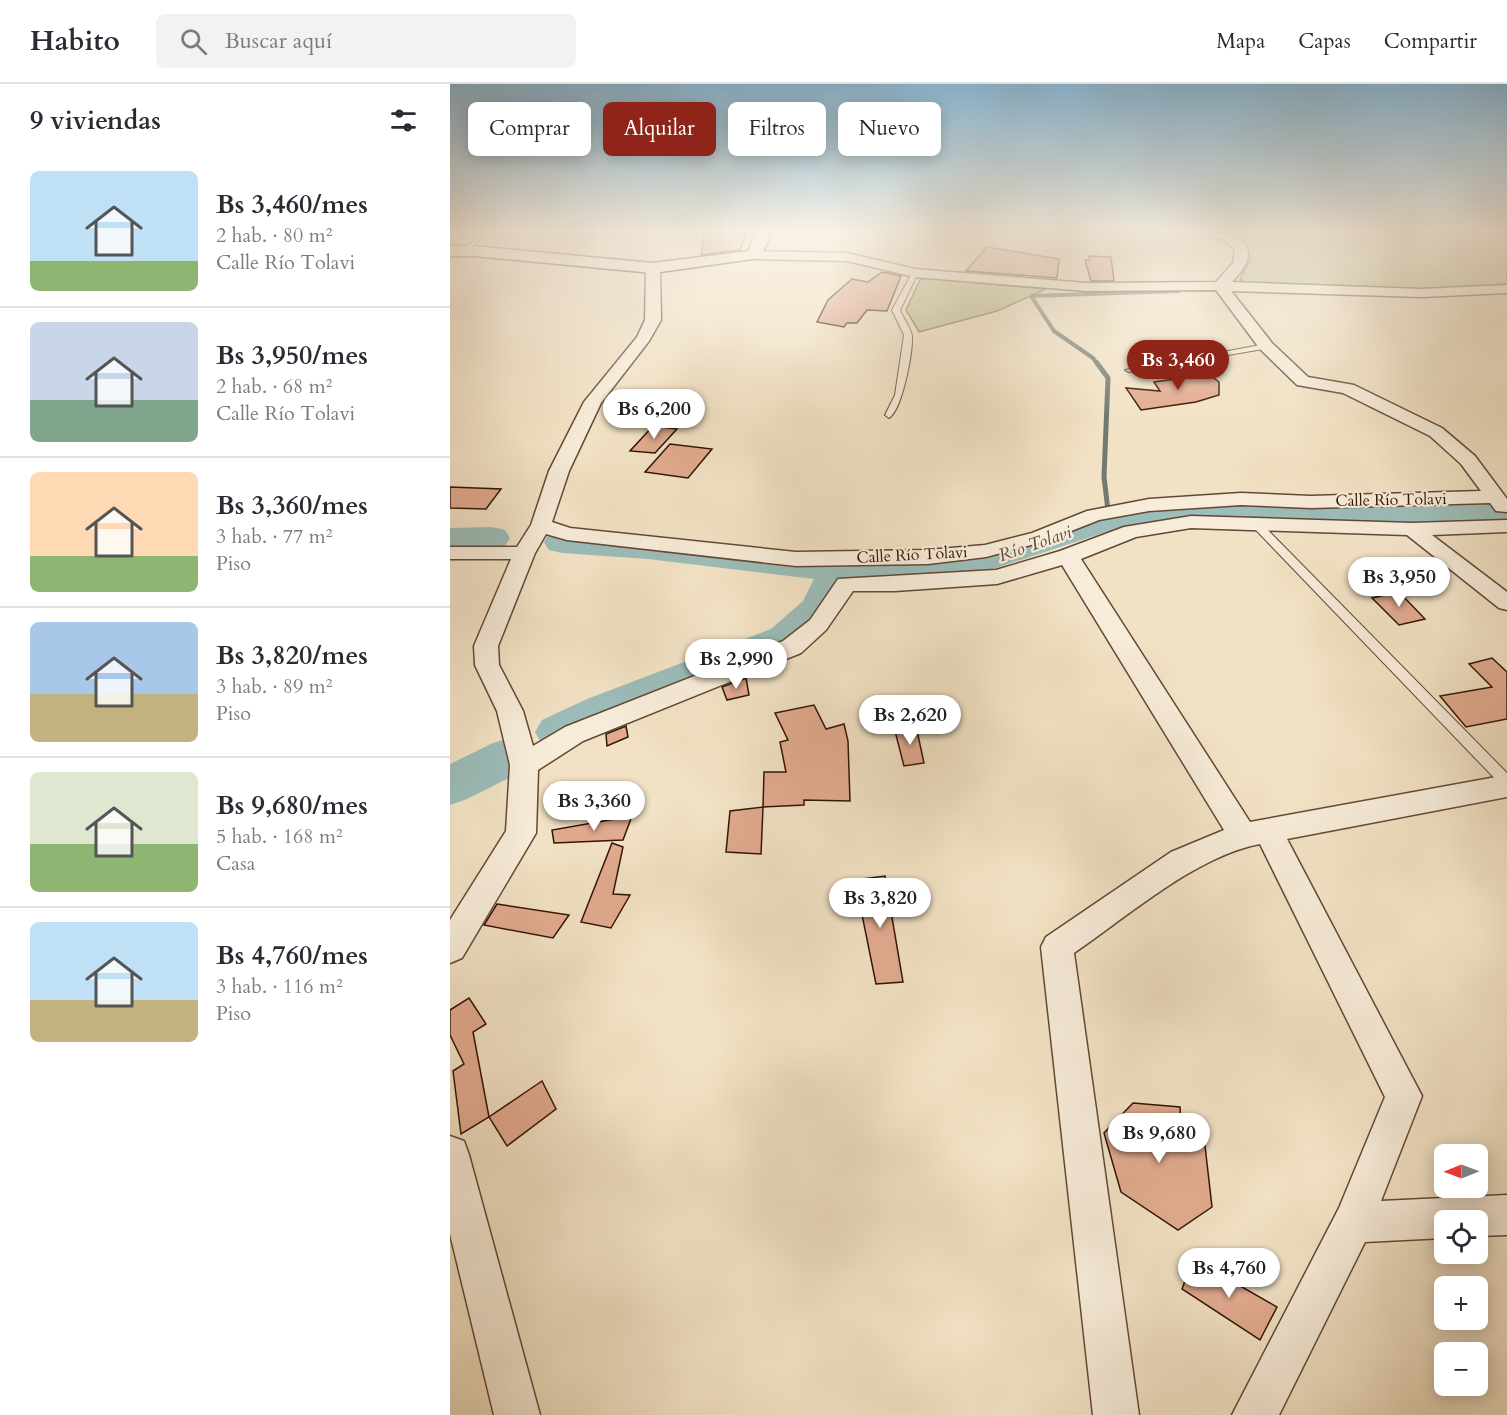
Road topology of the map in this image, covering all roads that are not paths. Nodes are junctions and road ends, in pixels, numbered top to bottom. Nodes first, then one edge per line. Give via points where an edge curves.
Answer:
1 (652, 294) edge
2 (904, 294) edge
3 (1226, 294) edge
4 (1266, 346) junction
5 (1128, 370) dead end
6 (889, 415) dead end
7 (1499, 502) edge
8 (541, 525) junction
9 (1257, 525) junction
10 (1507, 526) edge
11 (1412, 529) junction
12 (450, 553) edge
13 (524, 553) junction
14 (1068, 556) junction
15 (1507, 603) edge
16 (524, 765) junction
17 (1507, 784) edge
18 (1256, 832) junction
19 (450, 948) edge
20 (450, 1155) edge
21 (1507, 1215) edge
22 (1353, 1222) junction
23 (517, 1415) edge
24 (1116, 1415) edge
25 (1255, 1415) edge

1 - 8 street via 652,320 644,338 593,402 559,471
2 - 6 lane via 896,310 908,335 899,395
3 - 4 street
4 - 5 lane
4 - 7 street via 1304,381 1348,389 1436,432 1468,460
7 - 8 street, Calle Río Tolavi via 1241,500 1149,505 1094,515 1039,537 986,551 928,557 796,559 567,534
8 - 13 street
9 - 11 street, Calle Río Tolavi
9 - 14 street, Calle Río Tolavi via 1191,522 1131,531
9 - 17 lane
10 - 11 street, Calle Río Tolavi
11 - 15 street
12 - 13 street
13 - 16 street via 486,646 487,664 510,711
14 - 16 street, Calle Río Tolavi via 997,577 846,584 818,625 792,647 574,734
14 - 18 street
16 - 19 street via 521,833
17 - 18 street
18 - 22 street via 1404,1096
18 - 24 street via 1182,861 1057,947
20 - 23 street
21 - 22 street
22 - 25 street

